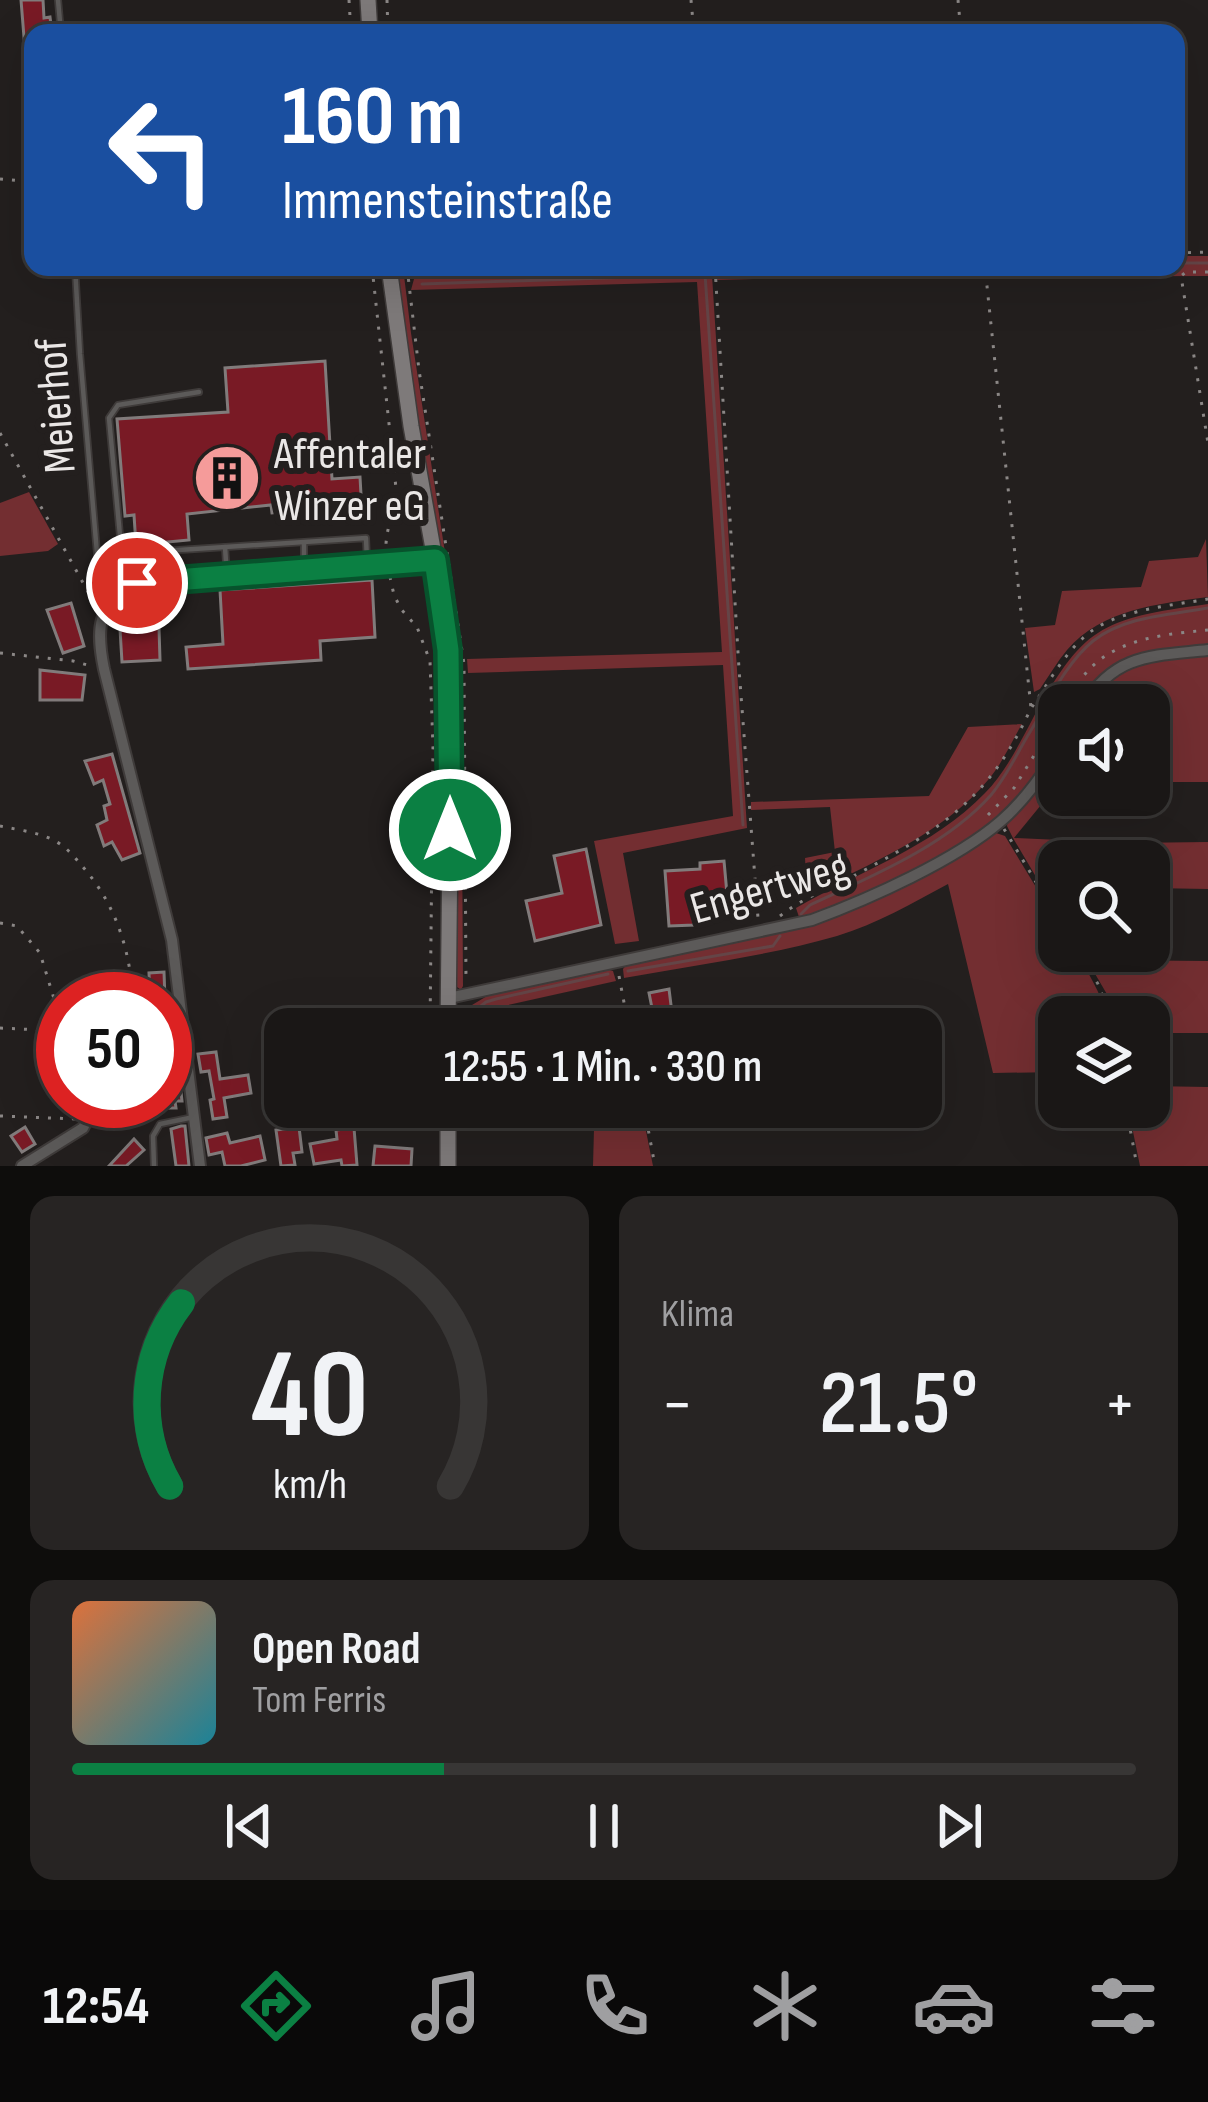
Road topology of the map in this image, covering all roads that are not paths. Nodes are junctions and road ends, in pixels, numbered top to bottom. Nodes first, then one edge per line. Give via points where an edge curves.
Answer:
1 (76, 276) edge
2 (389, 276) edge
3 (199, 392) dead end
4 (304, 542) junction
5 (225, 546) junction
6 (435, 560) junction
7 (122, 562) junction
8 (368, 566) junction
9 (304, 570) junction
10 (227, 577) junction
11 (125, 589) junction
12 (108, 609) junction
13 (1208, 650) edge
14 (1098, 684) edge
15 (1038, 780) edge
16 (449, 998) junction
17 (449, 1008) edge
18 (194, 1117) junction
19 (83, 1128) edge
20 (448, 1128) edge
21 (22, 1166) edge
22 (154, 1166) edge
23 (200, 1166) edge
24 (448, 1166) edge

1 - 12 lane, Meierhof via 95,545
2 - 6 main road
3 - 7 lane via 118,405 109,418
4 - 5 lane
4 - 8 lane via 366,538
4 - 9 lane
5 - 7 lane
5 - 10 lane
6 - 8 street
6 - 16 main road via 448,650
7 - 11 lane
8 - 9 street
9 - 10 street
10 - 11 street
11 - 12 street
12 - 18 street via 99,626 104,669 172,940
13 - 14 street via 1140,658
15 - 16 street, Engertweg via 1000,822 952,853 812,920
16 - 17 main road
18 - 22 lane via 160,1124
18 - 23 street
19 - 21 street
20 - 24 main road

